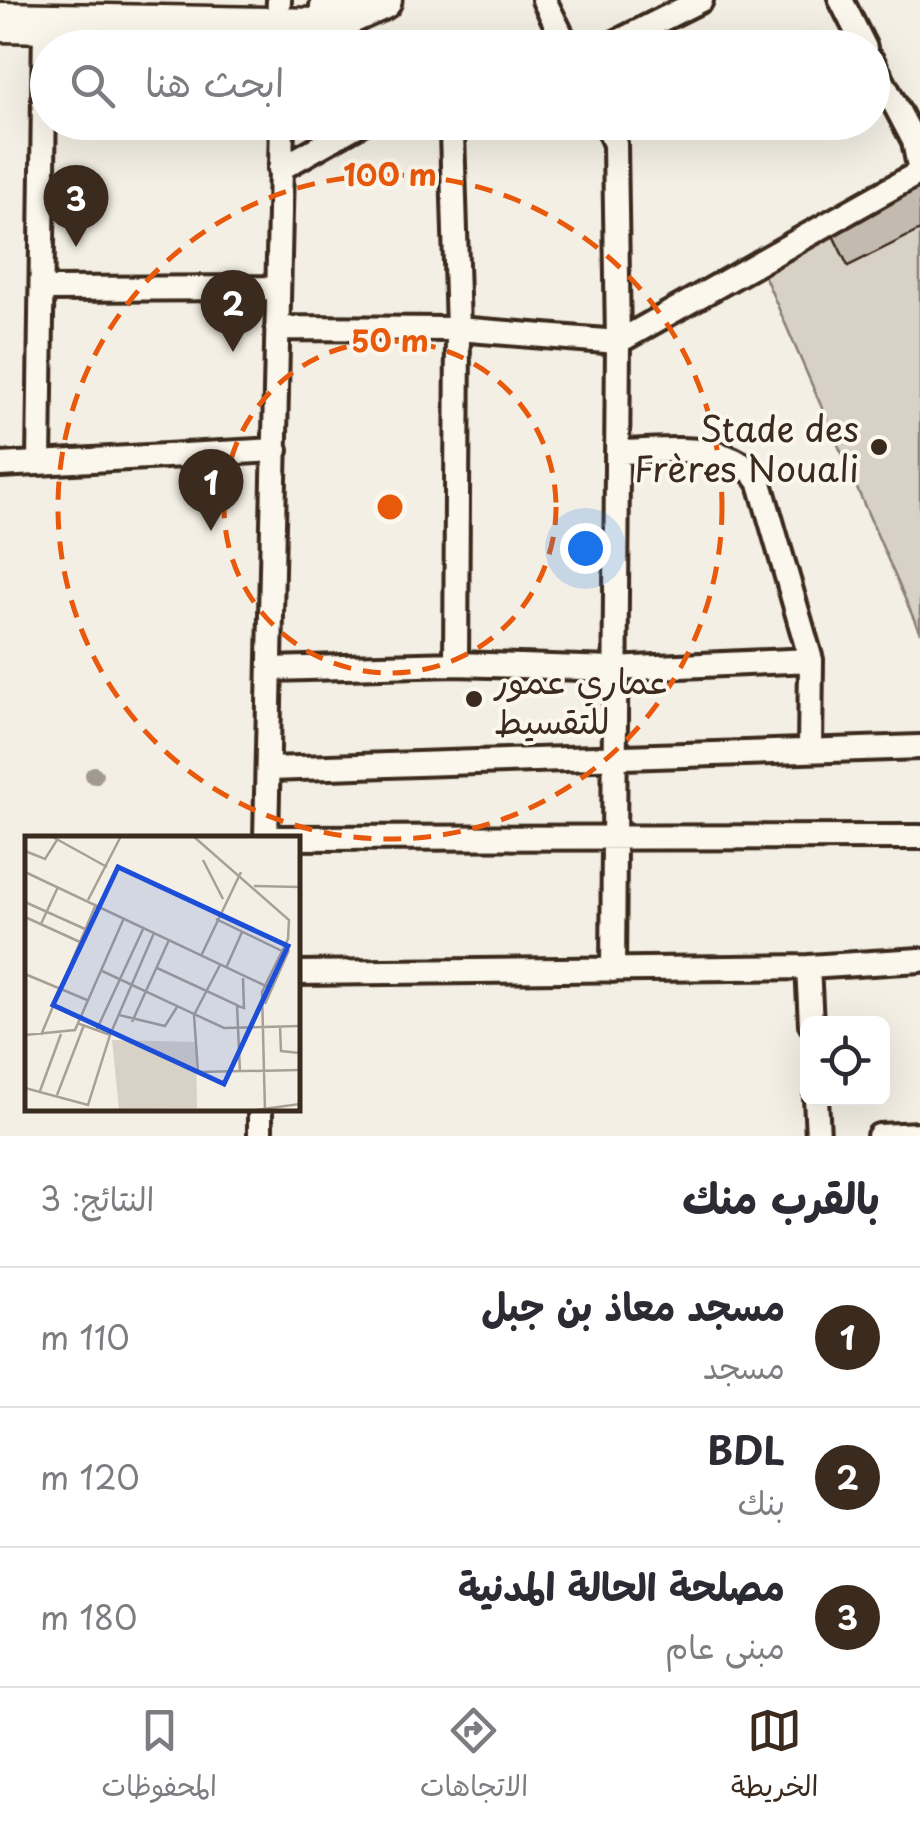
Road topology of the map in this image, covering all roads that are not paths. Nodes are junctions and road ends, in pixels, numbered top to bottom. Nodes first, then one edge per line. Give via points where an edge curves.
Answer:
1 (382, 0) edge
2 (544, 0) edge
3 (701, 0) edge
4 (841, 0) edge
5 (2, 14) edge
6 (45, 24) junction
7 (297, 25) edge
8 (45, 30) edge
9 (559, 30) edge
10 (641, 30) edge
11 (856, 30) edge
12 (890, 95) edge
13 (44, 140) edge
14 (281, 140) edge
15 (332, 140) edge
16 (452, 140) edge
17 (613, 140) edge
18 (280, 169) junction
19 (278, 288) junction
20 (43, 289) junction
21 (278, 328) junction
22 (458, 329) junction
23 (618, 342) junction
24 (276, 450) junction
25 (617, 452) junction
26 (39, 463) junction
27 (0, 465) edge
28 (812, 660) junction
29 (456, 664) junction
30 (270, 669) junction
31 (613, 670) junction
32 (920, 747) edge
33 (810, 750) junction
34 (615, 756) junction
35 (270, 770) junction
36 (266, 836) edge
37 (920, 837) edge
38 (300, 838) edge
39 (616, 840) junction
40 (920, 960) edge
41 (808, 968) junction
42 (613, 970) junction
43 (300, 973) edge
44 (811, 1016) edge
45 (816, 1106) edge
46 (920, 1134) edge
47 (818, 1136) edge
48 (880, 1136) edge

1 - 7 main road
2 - 9 street
3 - 10 street
4 - 11 street
5 - 6 main road
6 - 7 main road
6 - 8 street
12 - 23 street via 914,141 920,172
13 - 20 street
14 - 18 street
15 - 18 street
16 - 22 street
17 - 23 street
18 - 19 street
19 - 20 street
19 - 21 street
20 - 26 street
21 - 22 street
21 - 24 street
22 - 23 street
22 - 29 street
23 - 25 street
24 - 26 street
24 - 30 street
25 - 28 street via 700,452 736,458 751,468
25 - 31 street
26 - 27 street
28 - 31 street
28 - 33 street
29 - 30 street
29 - 31 street
30 - 35 street
31 - 34 street
32 - 33 street
33 - 34 street
34 - 35 street
34 - 39 street
35 - 36 street
37 - 39 street
38 - 39 street
39 - 42 street
40 - 41 street
41 - 42 street
41 - 44 street
42 - 43 street
45 - 47 street
46 - 48 street

